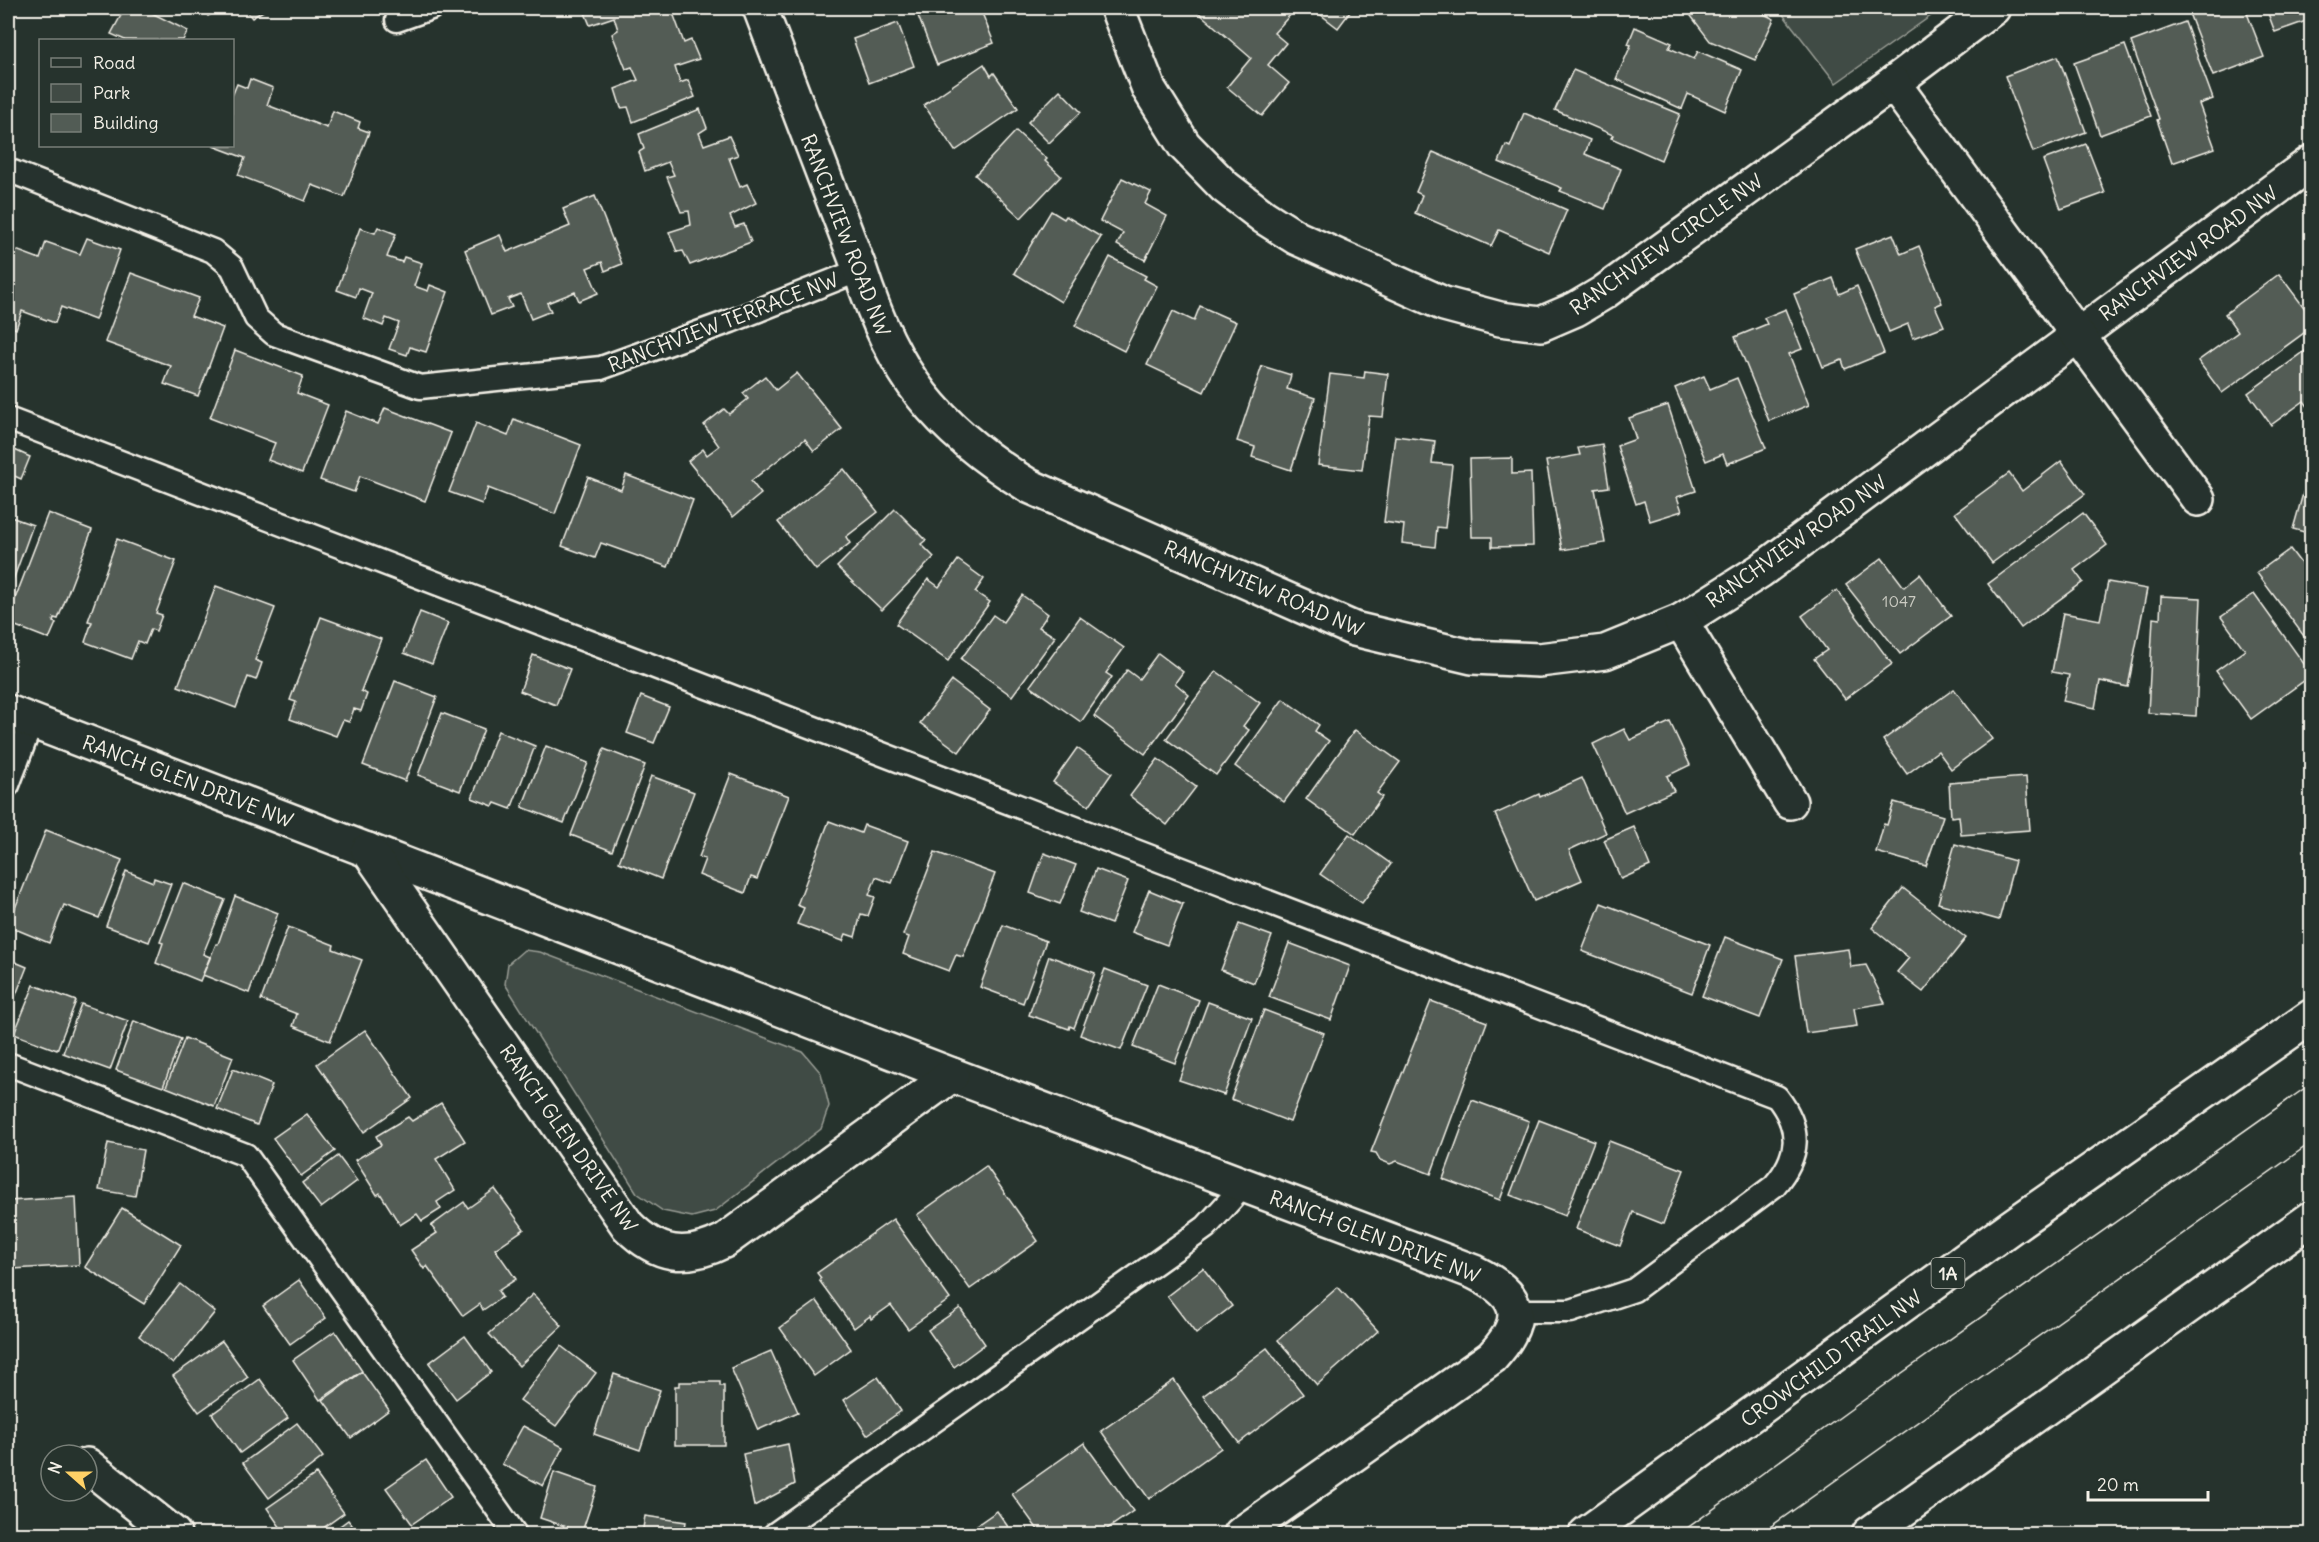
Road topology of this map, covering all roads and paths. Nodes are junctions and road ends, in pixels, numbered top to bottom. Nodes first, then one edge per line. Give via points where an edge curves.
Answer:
1 (431, 8) edge
2 (760, 8) edge
3 (1117, 8) edge
4 (1993, 8) edge
5 (397, 20) dead end
6 (1893, 82) junction
7 (2312, 162) edge
8 (8, 170) edge
9 (860, 270) junction
10 (2078, 334) junction
11 (8, 419) edge
12 (2198, 500) dead end
13 (1680, 621) junction
14 (20, 716) edge
15 (8, 784) edge
16 (1790, 802) dead end
17 (368, 850) junction
18 (2312, 1016) edge
19 (8, 1064) edge
20 (952, 1075) junction
21 (1244, 1185) junction
22 (2312, 1218) edge
23 (1515, 1311) junction
24 (99, 1475) edge
25 (174, 1534) edge
26 (515, 1534) edge
27 (775, 1534) edge
28 (1241, 1534) edge
29 (1586, 1534) edge
30 (1869, 1534) edge

1 - 5 lane
2 - 9 main road, RANCHVIEW ROAD NW
3 - 6 main road, RANCHVIEW CIRCLE NW via 1149,89 1184,145 1225,187 1264,217 1297,238 1444,304 1500,319 1541,324 1603,292
4 - 6 main road, RANCHVIEW CIRCLE NW
6 - 10 main road
7 - 10 main road, RANCHVIEW ROAD NW
8 - 9 lane, RANCHVIEW TERRACE NW via 213,251 232,267 256,318 274,334 420,387 602,368
9 - 13 main road, RANCHVIEW ROAD NW via 888,346 910,380 934,412 995,465 1029,486 1354,629 1472,657 1539,660 1605,651
10 - 12 main road
10 - 13 main road, RANCHVIEW ROAD NW via 1760,571
11 - 23 lane via 1778,1097 1788,1111 1796,1139 1788,1170 1774,1186 1634,1290 1571,1311
13 - 16 main road
14 - 15 lane
14 - 17 main road, RANCH GLEN DRIVE NW
17 - 20 main road, RANCH GLEN DRIVE NW
17 - 20 main road, RANCH GLEN DRIVE NW via 627,1226 654,1247 689,1253 724,1241
18 - 29 main road, CROWCHILD TRAIL NW / 1A via 2011,1227
19 - 26 lane via 246,1155
20 - 21 main road, RANCH GLEN DRIVE NW
21 - 23 main road, RANCH GLEN DRIVE NW via 1474,1272 1496,1283 1508,1295
21 - 27 lane via 1206,1227
22 - 30 main road
23 - 28 main road via 1505,1342 1492,1356
24 - 25 main road

